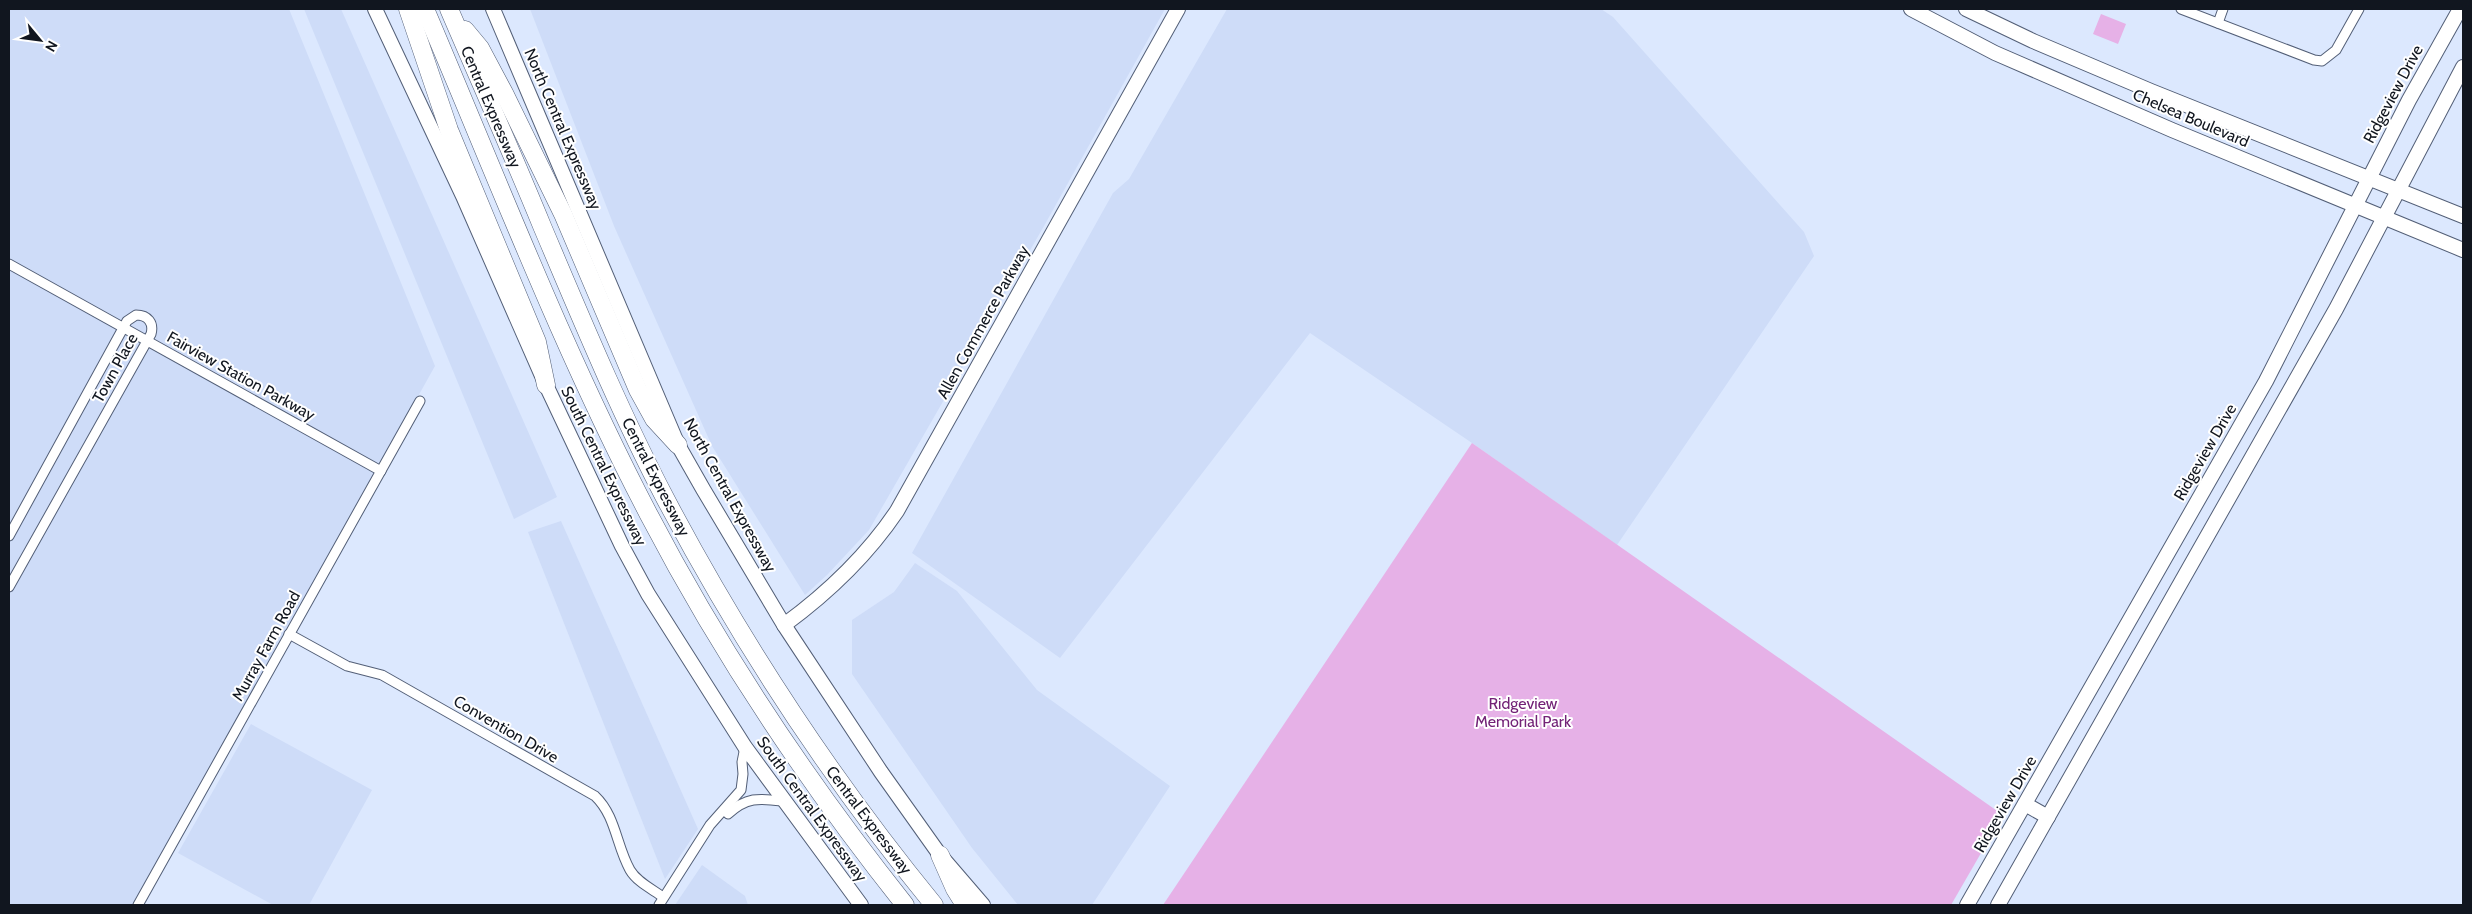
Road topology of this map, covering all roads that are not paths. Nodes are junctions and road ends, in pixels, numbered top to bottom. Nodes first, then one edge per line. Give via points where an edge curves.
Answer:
1 (375, 9) edge
2 (408, 9) edge
3 (425, 9) edge
4 (493, 9) edge
5 (1178, 9) edge
6 (1911, 9) edge
7 (1966, 9) edge
8 (2181, 9) edge
9 (2223, 9) edge
10 (2359, 9) edge
11 (2460, 9) edge
12 (449, 10) edge
13 (2218, 23) junction
14 (2463, 67) edge
15 (2370, 177) junction
16 (2400, 188) junction
17 (2355, 206) junction
18 (2463, 216) edge
19 (2383, 217) junction
20 (2463, 250) edge
21 (9, 264) edge
22 (124, 328) junction
23 (147, 341) junction
24 (546, 385) junction
25 (420, 401) dead end
26 (678, 445) junction
27 (381, 471) junction
28 (9, 536) edge
29 (9, 587) edge
30 (784, 625) junction
31 (289, 634) junction
32 (745, 747) junction
33 (782, 801) junction
34 (2025, 804) junction
35 (2048, 817) junction
36 (704, 836) junction
37 (940, 855) junction
38 (661, 901) edge
39 (138, 905) edge
40 (861, 905) edge
41 (904, 905) edge
42 (934, 905) edge
43 (966, 905) edge
44 (982, 905) edge
45 (1967, 905) edge
46 (1998, 905) edge

1 - 24 main road, South Central Expressway via 463,196
2 - 24 highway via 449,130 537,342
3 - 41 highway, Central Expressway via 576,364 657,530 715,633 769,719 846,830
4 - 26 main road, North Central Expressway
5 - 30 main road, Allen Commerce Parkway via 897,511 846,575
6 - 17 main road, Chelsea Boulevard via 1995,53
7 - 15 main road, Chelsea Boulevard via 2151,92
8 - 13 street
9 - 13 street
10 - 13 street via 2336,50 2322,61
11 - 15 main road, Ridgeview Drive
12 - 26 highway via 480,48 504,93 562,214 638,390 654,419
12 - 42 highway, Central Expressway via 635,438 696,554 810,740 874,830
14 - 16 main road
15 - 16 main road, Chelsea Boulevard
15 - 17 main road, Ridgeview Drive
16 - 18 main road, Chelsea Boulevard
16 - 19 main road
17 - 19 main road, Chelsea Boulevard
17 - 34 main road, Ridgeview Drive via 2266,381
19 - 20 main road, Chelsea Boulevard
19 - 35 main road via 2336,309
21 - 22 street, Fairview Station Parkway
22 - 23 street, Fairview Station Parkway
22 - 23 street, Town Place via 136,314 148,318 152,328
22 - 28 street, Town Place
23 - 27 street, Fairview Station Parkway
23 - 29 street, Town Place
24 - 32 main road, South Central Expressway via 598,498 648,594
25 - 27 street, Murray Farm Road
26 - 30 main road, North Central Expressway
27 - 31 street, Murray Farm Road
30 - 37 main road, North Central Expressway via 886,780
31 - 38 street, Convention Drive via 347,666 382,676 595,796 608,812 630,870
31 - 39 street, Murray Farm Road
32 - 33 main road, South Central Expressway
32 - 36 street via 741,790
33 - 36 street via 747,800
33 - 40 main road, South Central Expressway
34 - 35 main road
34 - 45 main road, Ridgeview Drive
35 - 46 main road
36 - 38 street
37 - 43 highway
37 - 44 main road, North Central Expressway

